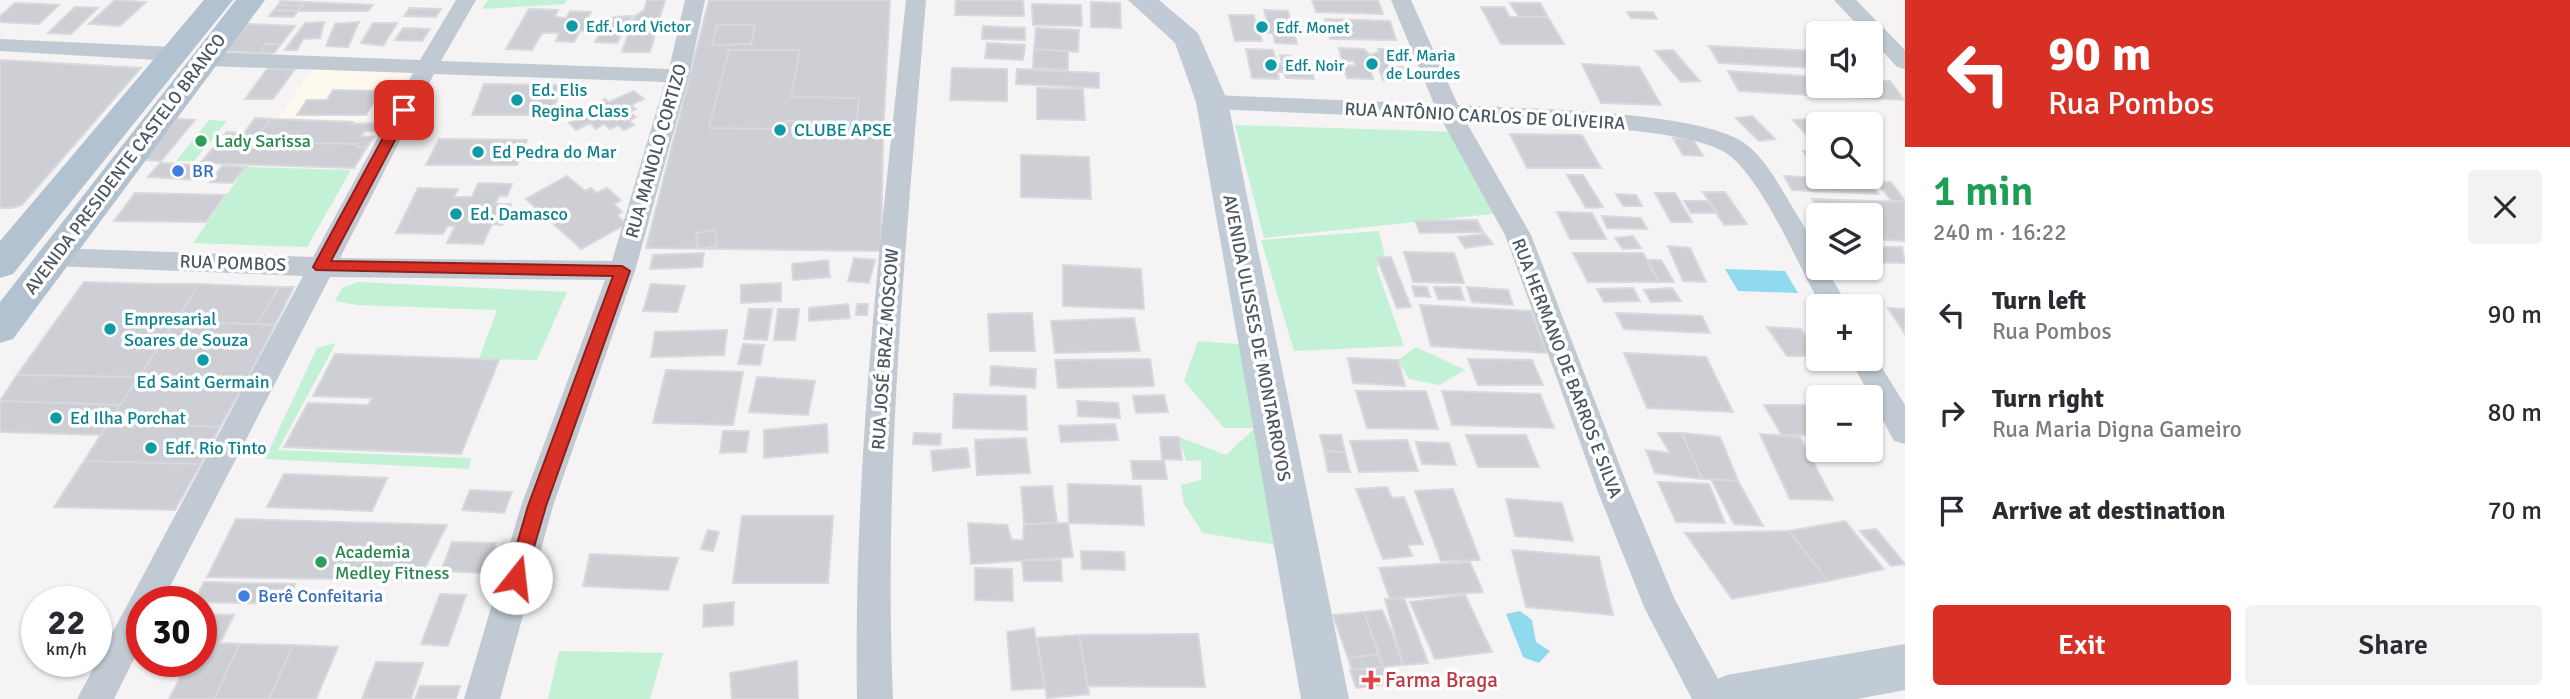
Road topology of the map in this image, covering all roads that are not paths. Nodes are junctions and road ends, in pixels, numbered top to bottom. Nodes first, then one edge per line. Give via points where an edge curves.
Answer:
1 (219, 0) edge
2 (251, 0) edge
3 (466, 0) edge
4 (695, 0) edge
5 (916, 0) edge
6 (1142, 0) edge
7 (1401, 0) edge
8 (1844, 0) edge
9 (0, 45) edge
10 (174, 54) junction
11 (206, 59) junction
12 (1905, 62) edge
13 (428, 65) junction
14 (678, 76) junction
15 (1212, 102) junction
16 (1450, 112) junction
17 (112, 126) junction
18 (151, 128) junction
19 (4, 256) edge
20 (54, 257) junction
21 (321, 267) junction
22 (622, 271) junction
23 (1827, 294) edge
24 (0, 329) edge
25 (1871, 371) edge
26 (1905, 432) edge
27 (153, 586) edge
28 (126, 639) edge
29 (1905, 667) edge
30 (95, 699) edge
31 (482, 699) edge
32 (875, 699) edge
33 (1325, 699) edge
34 (1711, 699) edge
35 (1727, 699) edge

1 - 10 main road, AVENIDA PRESIDENTE CASTELO BRANCO
2 - 11 main road, AVENIDA PRESIDENTE CASTELO BRANCO
3 - 13 street
4 - 14 street, RUA MANOLO CORTIZO
5 - 32 street, RUA JOSÉ BRAZ MOSCOW via 878,432 870,608
6 - 15 main road, AVENIDA ULISSES DE MONTARROYOS via 1188,39
7 - 16 street, RUA HERMANO DE BARROS E SILVA
8 - 12 street
9 - 10 street
10 - 17 main road, AVENIDA PRESIDENTE CASTELO BRANCO
11 - 13 street
11 - 18 main road, AVENIDA PRESIDENTE CASTELO BRANCO
13 - 14 street
13 - 21 street
14 - 22 street, RUA MANOLO CORTIZO
15 - 16 street, RUA ANTÔNIO CARLOS DE OLIVEIRA
15 - 33 main road, AVENIDA ULISSES DE MONTARROYOS
16 - 23 street, RUA ANTÔNIO CARLOS DE OLIVEIRA via 1667,127 1724,142 1750,160
16 - 34 street, RUA HERMANO DE BARROS E SILVA via 1518,235 1646,570
17 - 18 main road
17 - 19 main road, AVENIDA PRESIDENTE CASTELO BRANCO
18 - 20 main road, AVENIDA PRESIDENTE CASTELO BRANCO
20 - 21 street, RUA POMBOS
20 - 24 main road, AVENIDA PRESIDENTE CASTELO BRANCO
21 - 22 street, RUA POMBOS
21 - 27 street
22 - 31 street, RUA MANOLO CORTIZO via 537,506
25 - 26 street
28 - 30 street
29 - 35 main road

